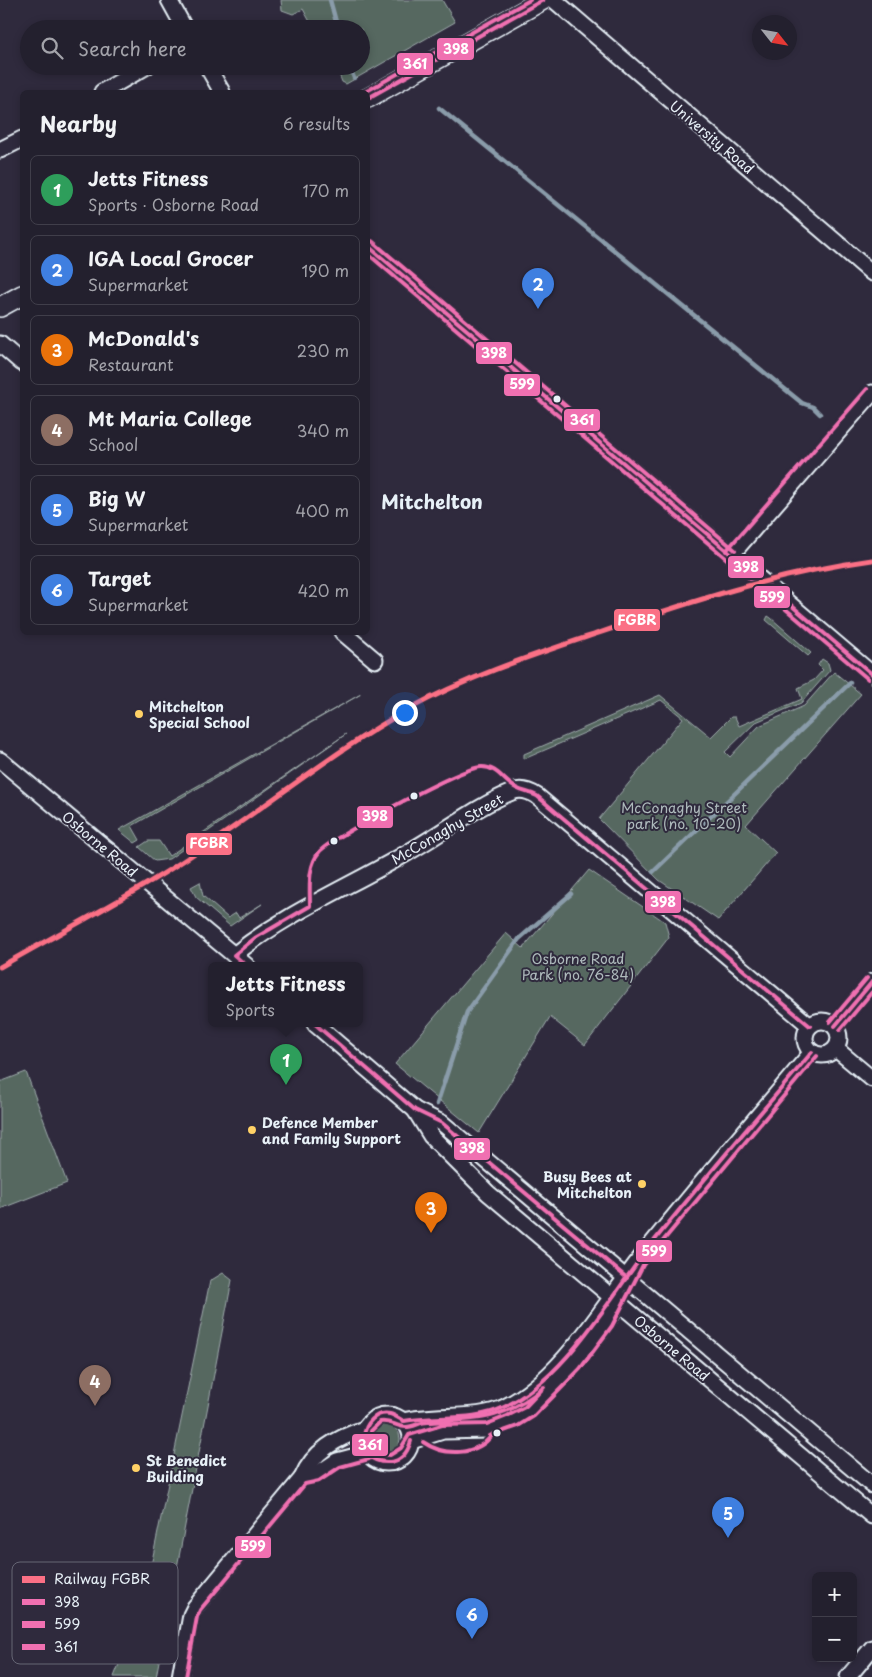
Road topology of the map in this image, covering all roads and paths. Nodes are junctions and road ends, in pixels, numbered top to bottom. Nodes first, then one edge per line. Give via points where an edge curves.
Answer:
1 (169, 0) edge
2 (544, 0) edge
3 (554, 0) edge
4 (181, 20) edge
5 (131, 75) edge
6 (212, 75) edge
7 (105, 90) edge
8 (221, 90) edge
9 (370, 97) edge
10 (20, 140) edge
11 (0, 150) edge
12 (370, 248) edge
13 (872, 273) edge
14 (20, 296) edge
15 (0, 308) edge
16 (0, 344) edge
17 (20, 361) edge
18 (872, 393) edge
19 (731, 554) junction
20 (346, 635) edge
21 (375, 660) dead end
22 (872, 674) edge
23 (0, 760) edge
24 (234, 955) junction
25 (242, 962) edge
26 (872, 982) edge
27 (810, 1026) junction
28 (835, 1026) junction
29 (318, 1027) edge
30 (836, 1049) junction
31 (812, 1052) junction
32 (872, 1079) edge
33 (415, 1110) junction
34 (627, 1278) junction
35 (615, 1300) junction
36 (404, 1421) junction
37 (364, 1429) junction
38 (411, 1442) junction
39 (367, 1453) junction
40 (302, 1478) junction
41 (872, 1485) edge
42 (872, 1516) edge
43 (872, 1648) edge
44 (180, 1677) edge
45 (848, 1677) edge

1 - 4 street
2 - 9 main road
3 - 13 street, University Road
5 - 7 street
6 - 8 street
10 - 11 street
12 - 19 street
14 - 15 main road
16 - 17 street
18 - 19 street
19 - 22 street
20 - 21 street
23 - 24 street, Osborne Road
24 - 25 street, Osborne Road
24 - 27 street, McConaghy Street via 282,921 495,801 526,790
26 - 28 street
27 - 28 street via 820,1021
27 - 31 street via 805,1042
28 - 30 street via 840,1039
29 - 33 street, Osborne Road
30 - 31 street via 825,1056
30 - 32 street
31 - 34 street
33 - 34 street, Osborne Road via 442,1123
33 - 35 street, Osborne Road via 431,1136 488,1193
34 - 35 street
34 - 41 street, Osborne Road
35 - 36 street via 546,1377 506,1407 480,1414 424,1416
35 - 38 street via 599,1334 529,1412 488,1430 443,1431
35 - 42 street, Osborne Road
36 - 37 street via 381,1415
36 - 38 street via 411,1434
37 - 39 street
37 - 40 street via 320,1451 308,1464
38 - 39 street via 405,1454 393,1462 379,1462
39 - 40 street
40 - 44 street via 195,1606
43 - 45 street

